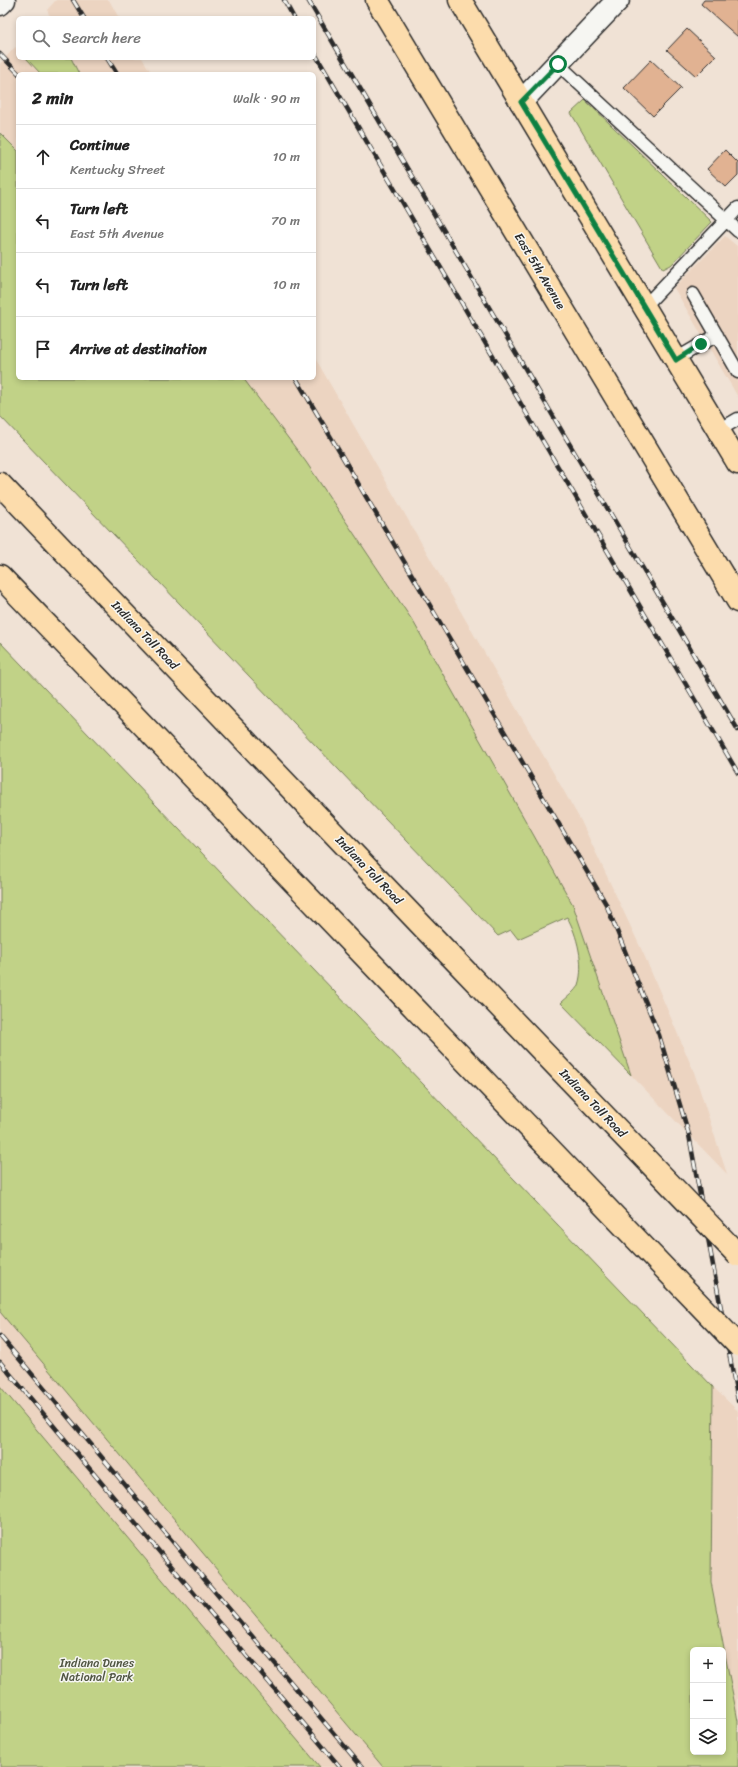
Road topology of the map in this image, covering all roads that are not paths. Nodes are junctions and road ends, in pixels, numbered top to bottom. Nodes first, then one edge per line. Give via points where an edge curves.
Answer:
1 (4, 0) edge
2 (378, 0) edge
3 (460, 0) edge
4 (618, 0) edge
5 (0, 4) edge
6 (558, 64) junction
7 (521, 102) junction
8 (738, 208) edge
9 (726, 220) junction
10 (738, 231) edge
11 (693, 294) dead end
12 (645, 306) junction
13 (717, 335) junction
14 (676, 360) junction
15 (738, 372) edge
16 (738, 419) edge
17 (719, 430) junction
18 (738, 463) edge
19 (0, 484) edge
20 (0, 576) edge
21 (738, 601) edge
22 (738, 1255) edge
23 (738, 1345) edge

1 - 5 street
2 - 21 main road, East 5th Avenue
3 - 7 main road
4 - 6 street
6 - 7 street
6 - 9 lane
7 - 12 main road
8 - 9 lane
9 - 10 lane
9 - 12 lane
11 - 13 lane
12 - 14 main road
13 - 14 lane
13 - 15 lane
14 - 17 main road
16 - 17 lane
17 - 18 main road
19 - 22 main road, Indiana Toll Road, bridge
20 - 23 main road, bridge

